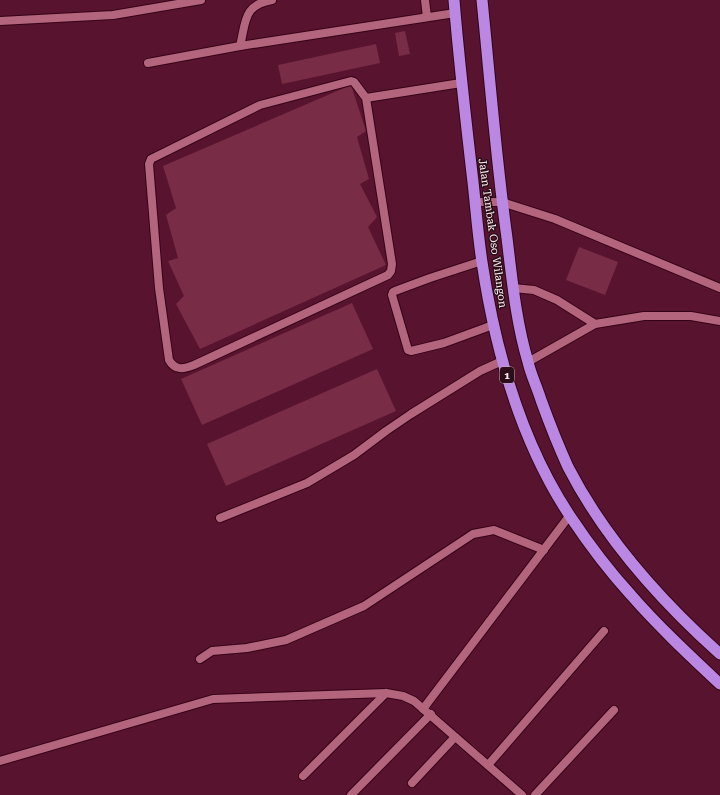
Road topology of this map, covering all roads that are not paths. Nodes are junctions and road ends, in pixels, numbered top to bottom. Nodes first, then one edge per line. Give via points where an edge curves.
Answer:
1 (201, 0) edge
2 (272, 0) edge
3 (425, 0) edge
4 (454, 0) edge
5 (482, 0) edge
6 (455, 13) junction
7 (427, 17) junction
8 (0, 21) edge
9 (240, 46) junction
10 (148, 63) dead end
11 (461, 83) junction
12 (366, 98) junction
13 (475, 202) junction
14 (502, 202) junction
15 (482, 261) junction
16 (513, 288) junction
17 (720, 288) edge
18 (720, 321) edge
19 (595, 324) junction
20 (493, 325) junction
21 (502, 361) junction
22 (528, 362) junction
23 (570, 515) junction
24 (220, 518) dead end
25 (544, 550) junction
26 (604, 631) dead end
27 (720, 654) edge
28 (200, 659) dead end
29 (720, 684) edge
30 (386, 693) junction
31 (423, 709) junction
32 (614, 710) dead end
33 (431, 714) junction
34 (454, 737) junction
35 (0, 761) edge
36 (488, 765) junction
37 (303, 776) dead end
38 (412, 782) dead end
39 (351, 795) edge
40 (522, 795) edge
41 (535, 795) edge

1 - 8 lane via 113,15
2 - 9 lane via 255,5 248,12
3 - 7 lane
4 - 6 highway, Jalan Tambak Oso Wilangon / 1
5 - 14 highway, Jalan Tambak Oso Wilangon / 1
6 - 7 lane
6 - 11 highway, Jalan Tambak Oso Wilangon / 1
7 - 9 lane
9 - 10 lane
11 - 12 lane
11 - 13 highway, Jalan Tambak Oso Wilangon / 1
12 - 12 lane via 351,81 260,105 151,159 149,164 159,288 172,366 179,369 194,365 391,271
13 - 14 lane
13 - 15 highway, Jalan Tambak Oso Wilangon / 1
14 - 16 highway, Jalan Tambak Oso Wilangon / 1
14 - 17 lane via 555,218
15 - 20 highway, Jalan Tambak Oso Wilangon / 1
15 - 20 lane via 402,288 392,295 408,350 411,351 444,343
16 - 19 lane via 534,290 557,300
16 - 22 highway, Jalan Tambak Oso Wilangon / 1
18 - 19 lane via 690,316 644,316
19 - 22 lane
20 - 21 highway, Jalan Tambak Oso Wilangon / 1
21 - 23 highway, Jalan Tambak Oso Wilangon / 1 via 525,429 546,474
21 - 24 lane via 480,371 410,414 354,455 307,483
22 - 27 highway, Jalan Tambak Oso Wilangon / 1 via 568,466 605,528 690,628
23 - 25 lane
23 - 29 highway, Jalan Tambak Oso Wilangon / 1 via 630,595
25 - 28 lane via 494,530 473,534 364,606 286,640 247,648 212,651
25 - 31 lane
26 - 36 lane
30 - 31 lane via 403,696
30 - 35 lane via 213,699
30 - 37 lane
31 - 33 lane
32 - 41 lane
33 - 34 lane
33 - 39 lane
34 - 36 lane
34 - 38 lane
36 - 40 lane

